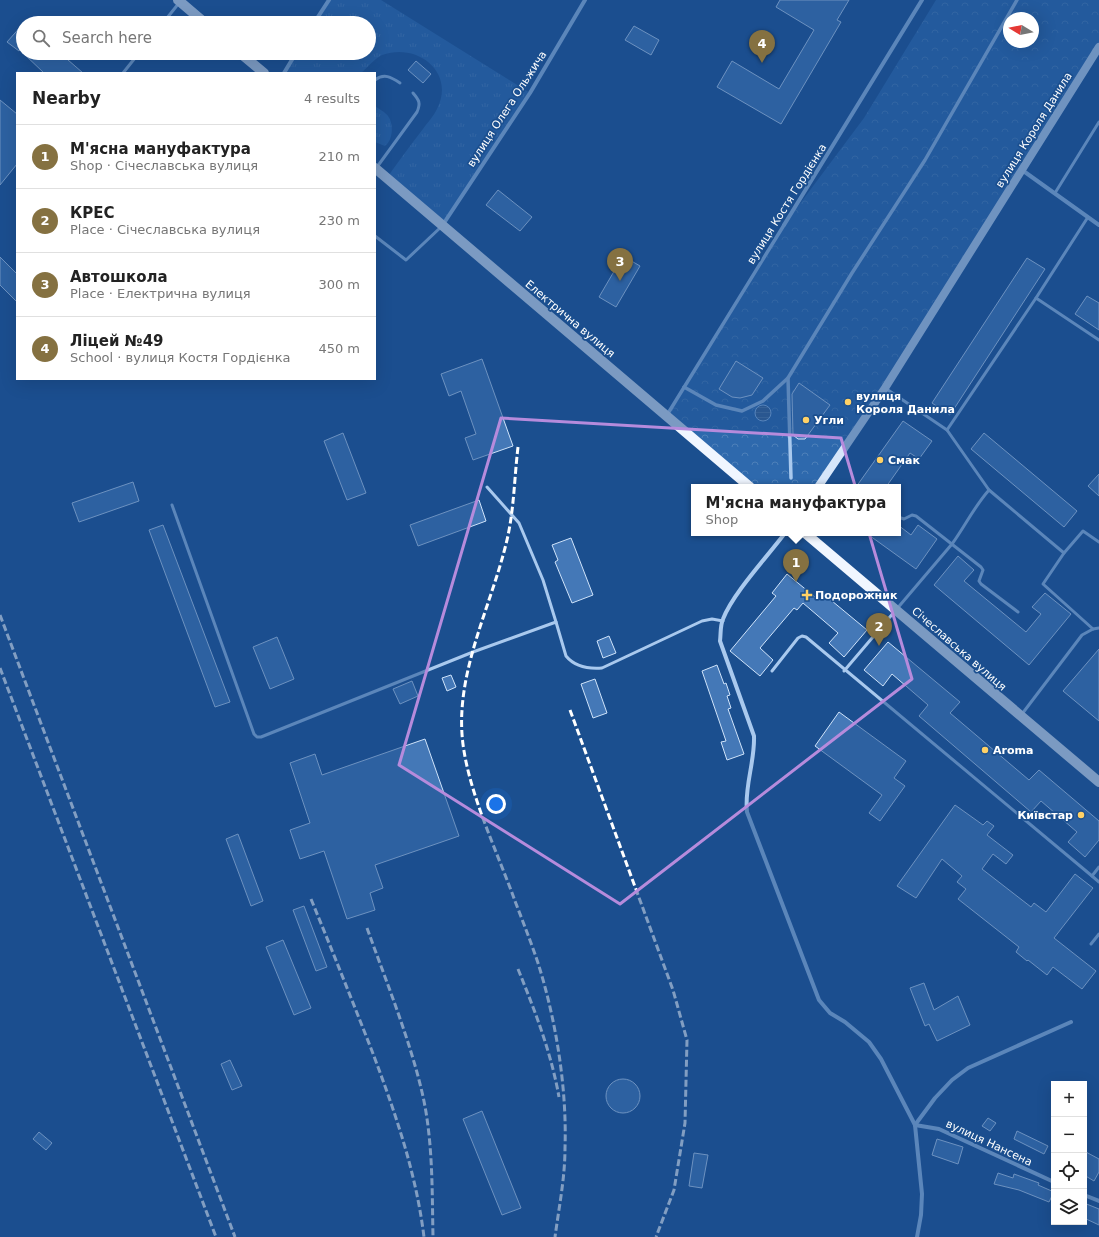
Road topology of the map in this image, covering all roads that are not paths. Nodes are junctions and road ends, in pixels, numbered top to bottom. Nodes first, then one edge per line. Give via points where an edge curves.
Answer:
1 (329, 0) edge
2 (585, 0) edge
3 (922, 0) edge
4 (1017, 0) edge
5 (179, 1) edge
6 (168, 16) edge
7 (197, 16) edge
8 (319, 16) edge
9 (1099, 47) edge
10 (133, 60) edge
11 (248, 60) edge
12 (292, 60) edge
13 (124, 72) edge
14 (263, 72) edge
15 (285, 72) edge
16 (376, 79) edge
17 (400, 83) dead end
18 (413, 93) dead end
19 (1099, 122) edge
20 (376, 168) edge
21 (376, 170) edge
22 (1022, 170) junction
23 (1055, 193) junction
24 (1088, 217) junction
25 (784, 225) joint
26 (1099, 225) edge
27 (442, 226) junction
28 (376, 237) edge
29 (1036, 298) junction
30 (1099, 340) edge
31 (788, 378) junction
32 (684, 388) junction
33 (885, 388) junction
34 (666, 416) junction
35 (946, 430) junction
36 (791, 478) dead end
37 (746, 484) edge
38 (820, 484) edge
39 (487, 487) dead end
40 (989, 490) junction
41 (172, 505) dead end
42 (901, 518) edge
43 (783, 536) edge
44 (808, 536) edge
45 (1099, 542) edge
46 (952, 544) junction
47 (1064, 553) junction
48 (896, 611) junction
49 (1018, 612) dead end
50 (722, 621) junction
51 (556, 622) junction
52 (1099, 628) edge
53 (1093, 629) junction
54 (772, 671) dead end
55 (844, 671) junction
56 (1020, 716) junction
57 (1099, 782) edge
58 (1099, 867) edge
59 (1092, 876) junction
60 (1099, 882) edge
61 (1099, 934) edge
62 (1091, 944) dead end
63 (1071, 1022) dead end
64 (915, 1125) junction
65 (1051, 1181) edge
66 (1087, 1196) edge
67 (1099, 1201) edge
68 (917, 1237) edge

1 - 8 street
2 - 27 street, вулиця Олега Ольжича via 530,93
3 - 25 street, вулиця Костя Гордієнка
4 - 31 street via 925,160
5 - 6 lane
5 - 7 main road
9 - 22 main road, вулиця Короля Данила
10 - 13 lane
11 - 14 main road
12 - 15 street
16 - 17 lane via 390,76
18 - 20 lane via 420,106
19 - 23 lane
21 - 27 main road, Електрична вулиця
22 - 23 street
22 - 33 main road, вулиця Короля Данила
23 - 24 street
24 - 26 street
24 - 29 lane
25 - 32 street, вулиця Костя Гордієнка
27 - 28 lane via 406,260
27 - 34 main road, Електрична вулиця
29 - 30 lane
29 - 35 lane
31 - 32 street via 763,401 742,411 716,405
31 - 36 street
32 - 34 street, вулиця Костя Гордієнка
33 - 35 lane
33 - 38 main road, вулиця Короля Данила
34 - 37 main road, Електрична вулиця
35 - 40 lane
39 - 51 lane via 519,523 543,580
40 - 46 lane via 973,509 965,527
40 - 47 lane
41 - 51 lane via 257,737
42 - 46 lane via 912,514 916,516
43 - 50 street
44 - 48 main road, Січеславська вулиця
45 - 47 lane via 1083,531
46 - 48 lane
46 - 49 lane via 981,567 981,584
47 - 53 lane via 1043,584
48 - 55 lane
48 - 56 main road, Січеславська вулиця
50 - 51 lane via 702,621 602,668 584,667 566,656
50 - 64 street via 720,641 754,736 747,812 819,1000 830,1013 869,1042 882,1059
52 - 53 lane
53 - 56 lane via 1082,636
54 - 55 lane via 802,636
55 - 59 lane
56 - 57 main road, Січеславська вулиця
58 - 59 lane
59 - 60 lane
61 - 62 lane
63 - 64 street via 968,1068 934,1098
64 - 65 street, вулиця Нансена via 938,1129
64 - 68 street via 922,1194
66 - 67 street

